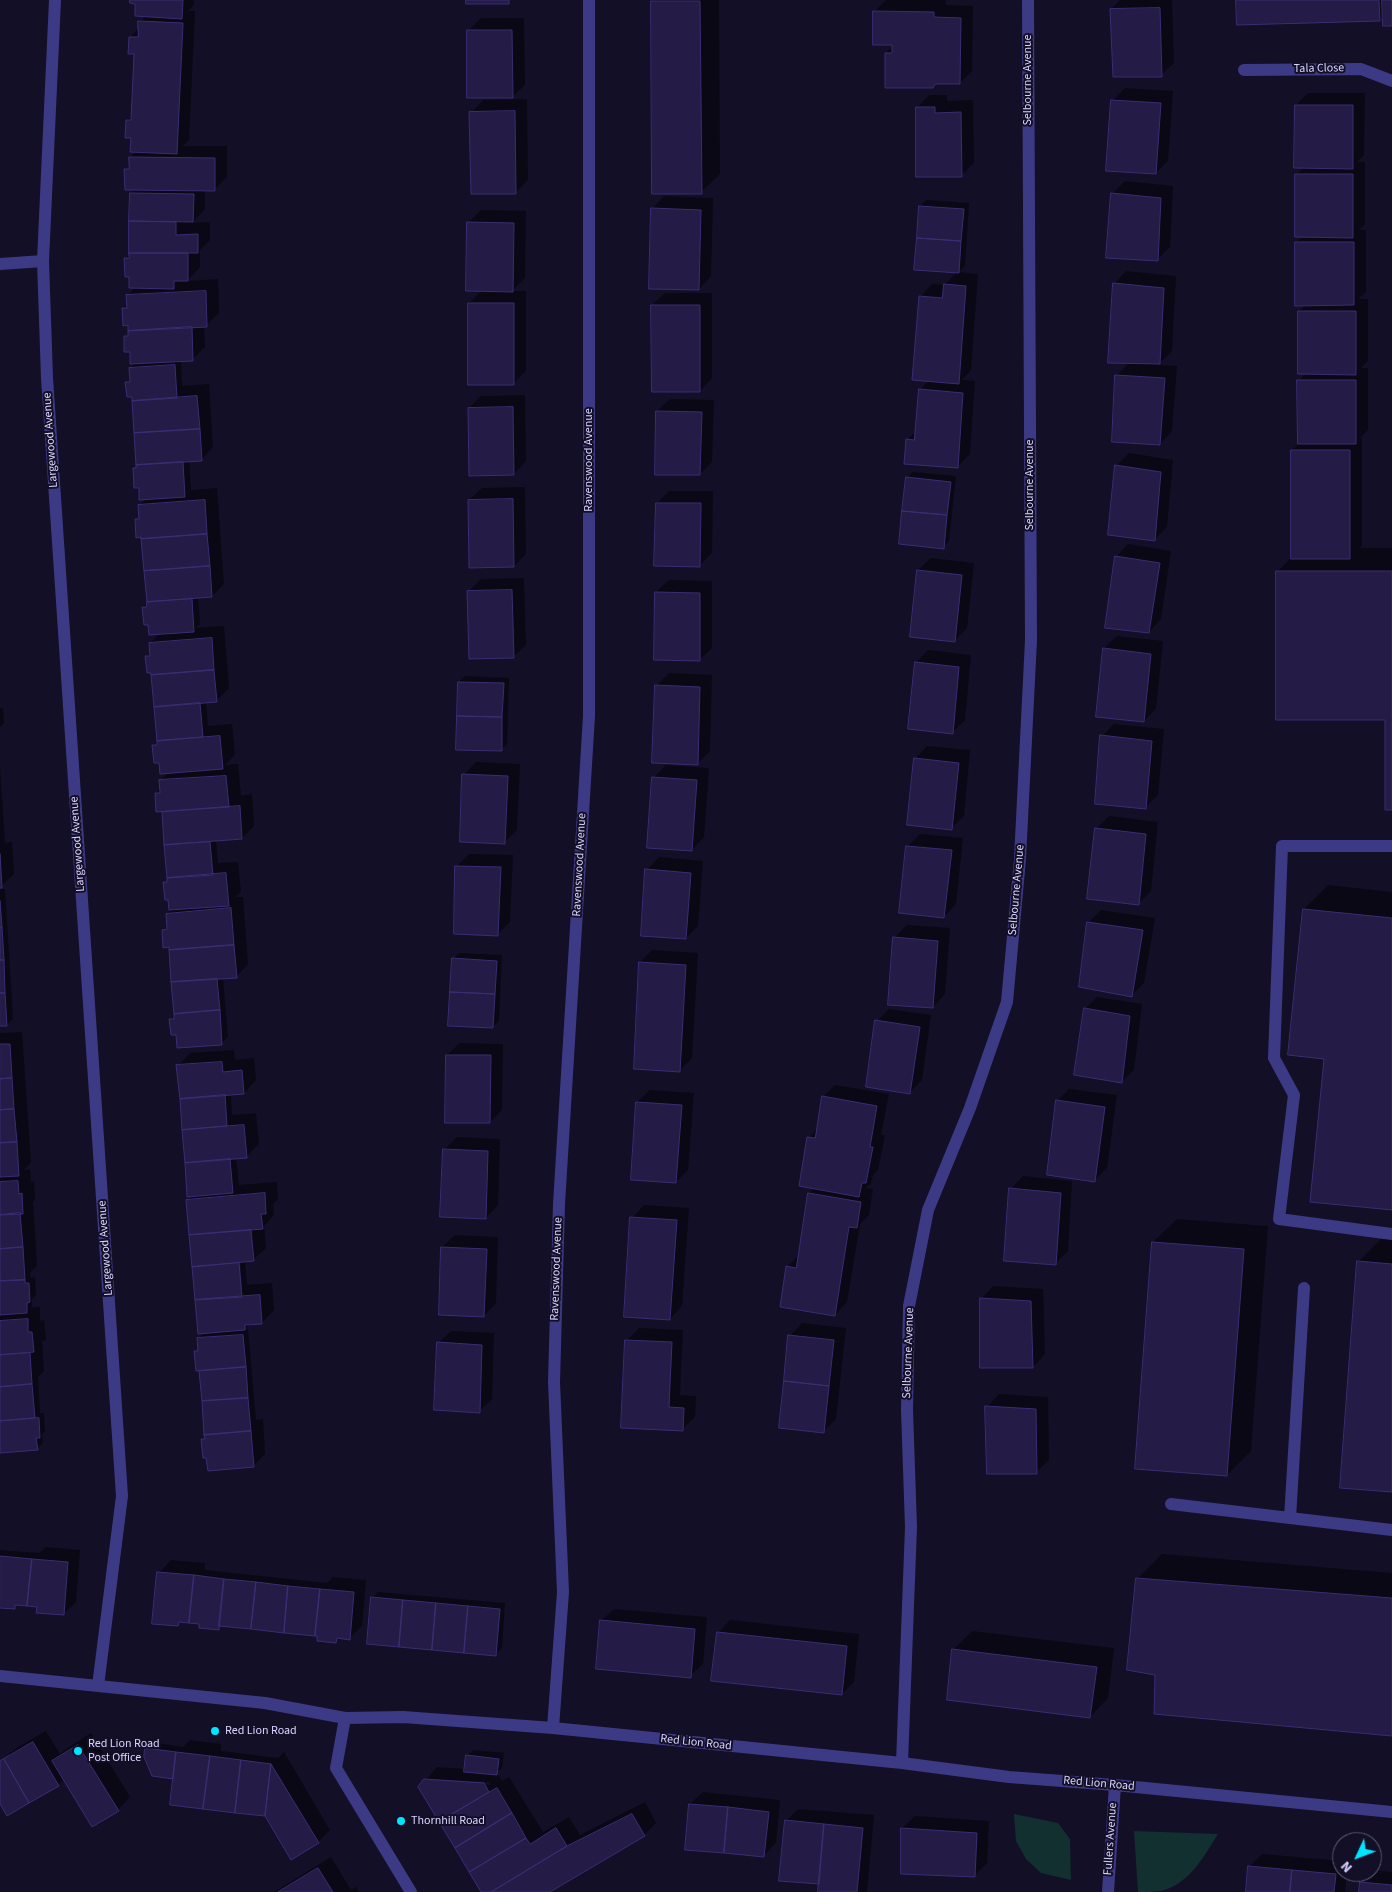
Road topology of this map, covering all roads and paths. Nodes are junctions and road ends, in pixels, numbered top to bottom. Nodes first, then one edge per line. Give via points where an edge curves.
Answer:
1 (55, 0) edge
2 (589, 0) edge
3 (1028, 0) edge
4 (1244, 70) dead end
5 (1392, 81) edge
6 (43, 261) junction
7 (0, 264) edge
8 (1392, 846) edge
9 (1392, 1234) edge
10 (1304, 1288) dead end
11 (1171, 1504) dead end
12 (1290, 1518) junction
13 (1392, 1530) edge
14 (0, 1676) edge
15 (98, 1686) junction
16 (345, 1718) junction
17 (553, 1728) junction
18 (902, 1763) junction
19 (1114, 1785) junction
20 (1392, 1812) edge
21 (412, 1892) edge
22 (1108, 1892) edge

1 - 6 street, Largewood Avenue
2 - 17 street, Ravenswood Avenue via 589,716 559,1204 554,1382 563,1592
3 - 18 street, Selbourne Avenue via 1031,640 1020,859 1007,1002 970,1108 928,1210 910,1306 907,1410 911,1527
4 - 5 street, Tala Close via 1361,69
6 - 7 street
6 - 15 street, Largewood Avenue via 47,378 122,1496
8 - 9 street via 1282,846 1274,1058 1294,1095 1279,1219
10 - 12 street
11 - 12 street
12 - 13 street
14 - 15 street, Red Lion Road
15 - 16 street, Red Lion Road via 264,1703
16 - 17 street, Red Lion Road via 403,1717
16 - 21 street via 336,1768
17 - 18 street, Red Lion Road
18 - 19 street, Red Lion Road via 1009,1777
19 - 20 street, Red Lion Road
19 - 22 street, Fullers Avenue

